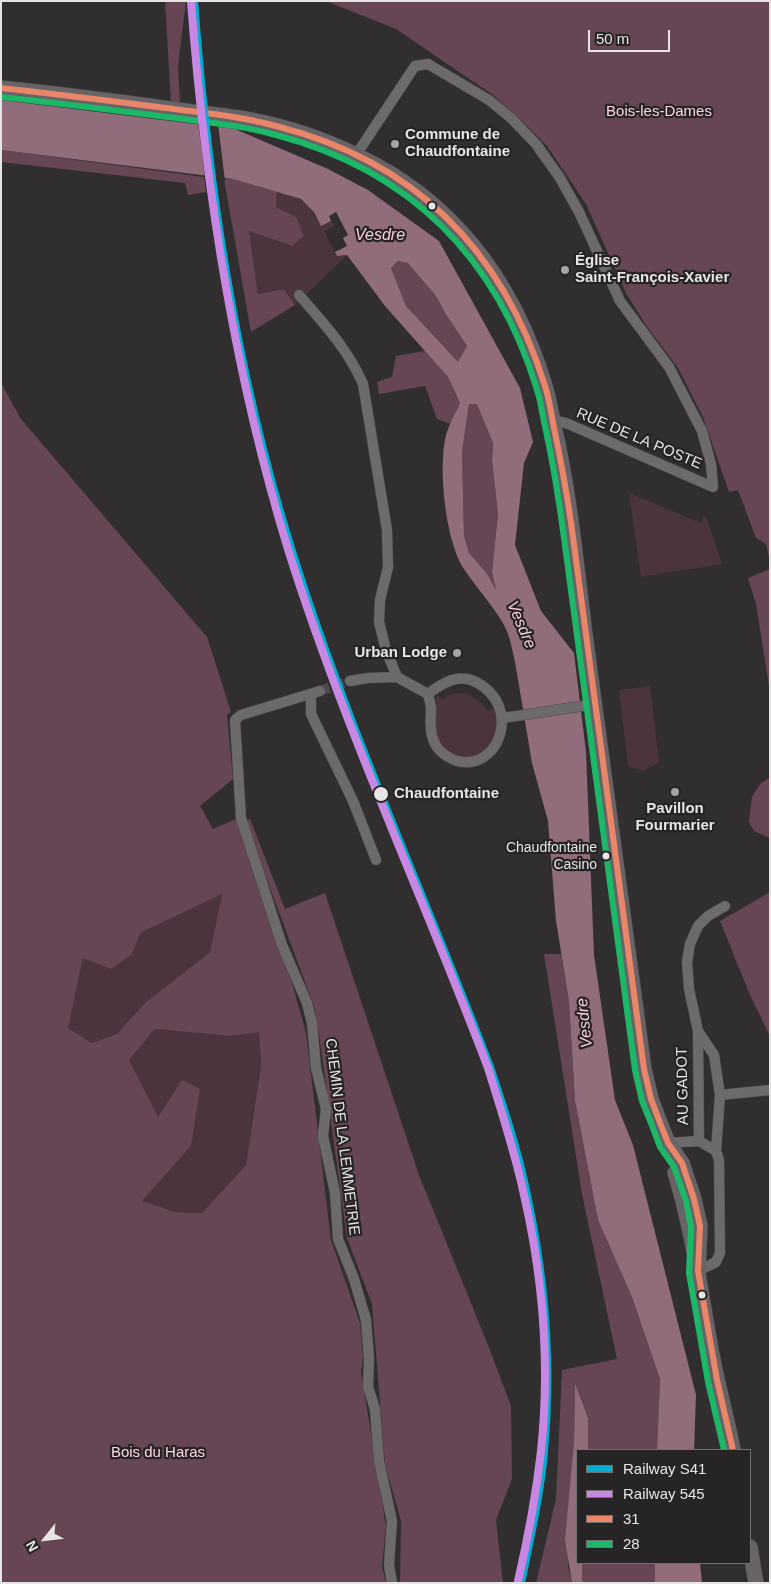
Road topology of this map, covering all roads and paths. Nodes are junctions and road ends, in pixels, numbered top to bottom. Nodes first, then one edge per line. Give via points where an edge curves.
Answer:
1 (1, 88) edge
2 (356, 154) junction
3 (299, 295) dead end
4 (552, 420) junction
5 (397, 677) junction
6 (350, 681) tunnel mouth
7 (428, 694) junction
8 (596, 704) junction
9 (503, 718) junction
10 (376, 860) dead end
11 (725, 906) dead end
12 (698, 1031) junction
13 (770, 1090) edge
14 (720, 1095) junction
15 (699, 1141) junction
16 (668, 1142) junction
17 (716, 1150) junction
18 (698, 1270) junction
19 (733, 1449) edge
20 (751, 1553) edge
21 (392, 1583) edge
22 (756, 1583) edge

1 - 2 main road via 254,121
2 - 4 main road via 396,177 437,207 488,264 516,314 535,358 546,388
2 - 4 street, RUE DE LA POSTE via 415,66 428,64 489,100 511,118 560,178 620,301 668,367 702,431 713,487 566,423
3 - 5 street via 339,342 354,363 363,384 387,530 388,566 378,622
4 - 8 main road via 566,487
5 - 6 street
5 - 7 street
7 - 9 street via 451,680 473,680 491,693
7 - 9 street via 433,739 443,753 458,761 482,758 492,749 502,731
8 - 9 street
8 - 16 main road via 644,1070 651,1099
10 - 21 street, CHEMIN DE LA LEMMETRIE via 353,800 311,714 316,693 235,720 241,818 282,945 307,1003 312,1023 316,1068 325,1103 324,1136 336,1193 338,1239 366,1320 370,1359 368,1387 375,1409 379,1461 392,1521 389,1564
11 - 12 street, AU GADOT via 698,926 690,944 687,971
12 - 14 street, AU GADOT via 714,1055
12 - 15 street, AU GADOT
13 - 14 street
14 - 17 street, AU GADOT
15 - 16 street
15 - 17 street
16 - 18 main road via 682,1163 698,1217
17 - 18 street, AU GADOT via 719,1160 720,1253 716,1262
18 - 19 main road via 716,1380
20 - 22 main road

